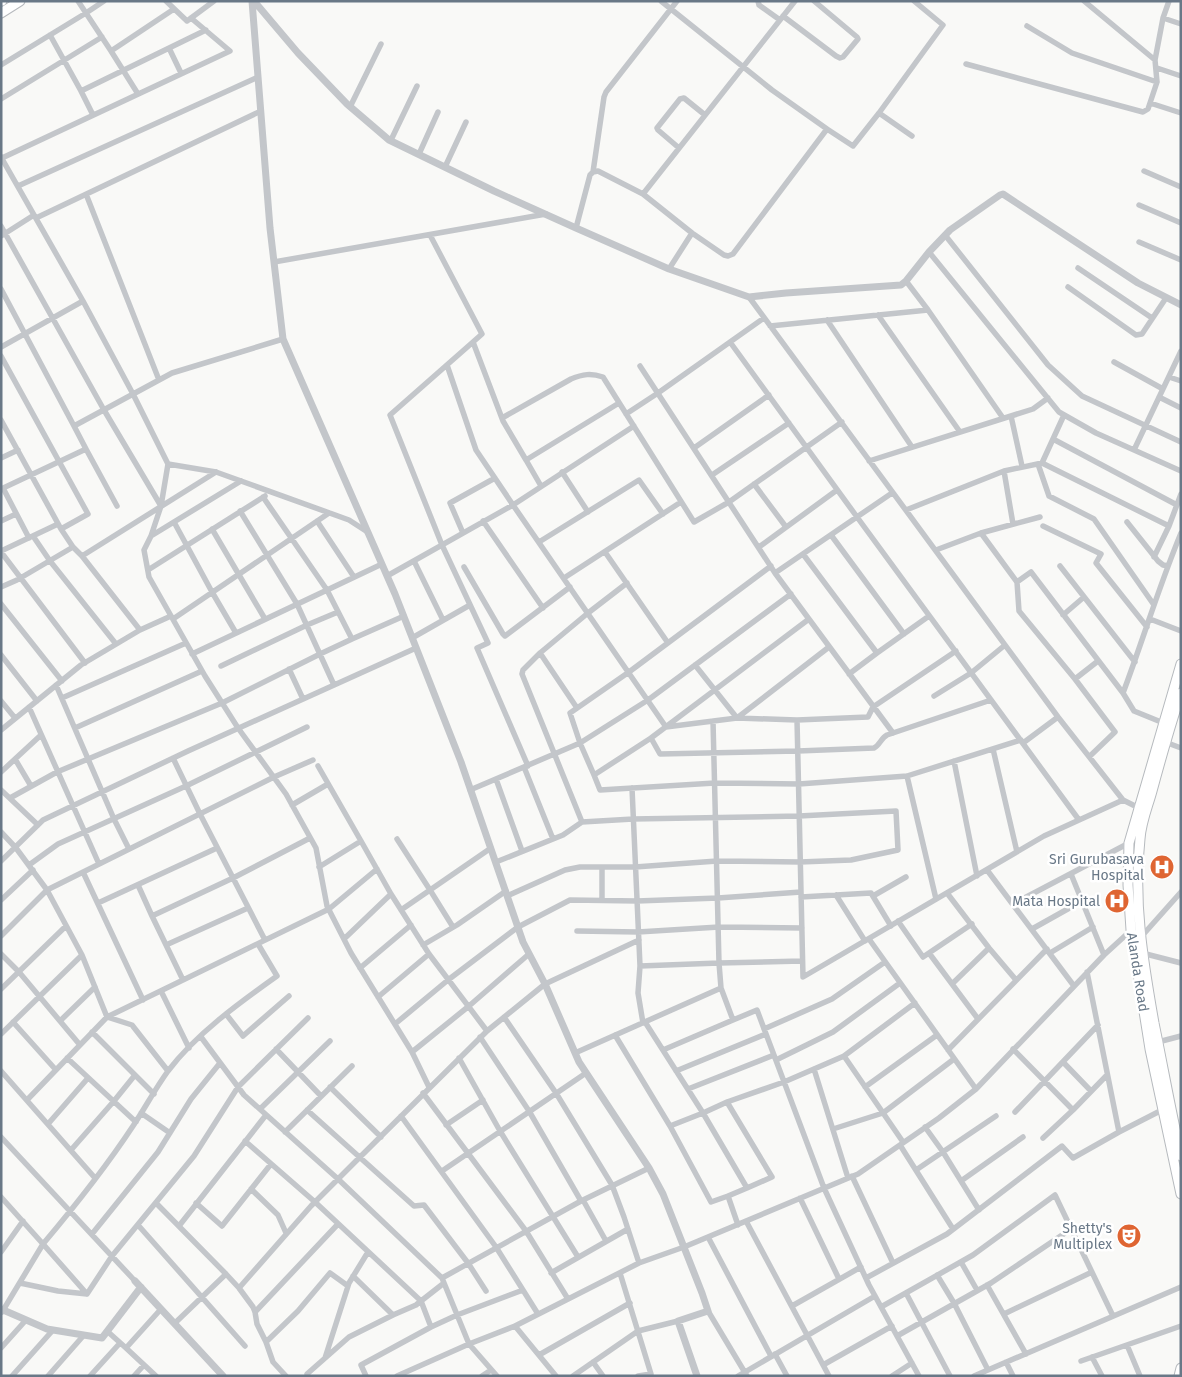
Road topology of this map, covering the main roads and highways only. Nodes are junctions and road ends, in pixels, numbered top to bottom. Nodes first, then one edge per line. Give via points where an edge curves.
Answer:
1 (20, 1) edge
2 (1, 13) edge
3 (1181, 664) edge
4 (1181, 693) edge
5 (1167, 724) junction
6 (1177, 1119) edge
7 (1181, 1156) edge
8 (1181, 1194) edge
9 (1181, 1368) edge
10 (1179, 1376) edge

1 - 2 main road
3 - 5 main road, Alanda Road
4 - 5 main road, Alanda Road
5 - 6 main road, Alanda Road via 1166,742 1140,836 1139,923 1158,1042
5 - 8 main road, Alanda Road via 1129,843 1128,885 1131,930 1150,1049
6 - 7 main road, Alanda Road
9 - 10 main road

